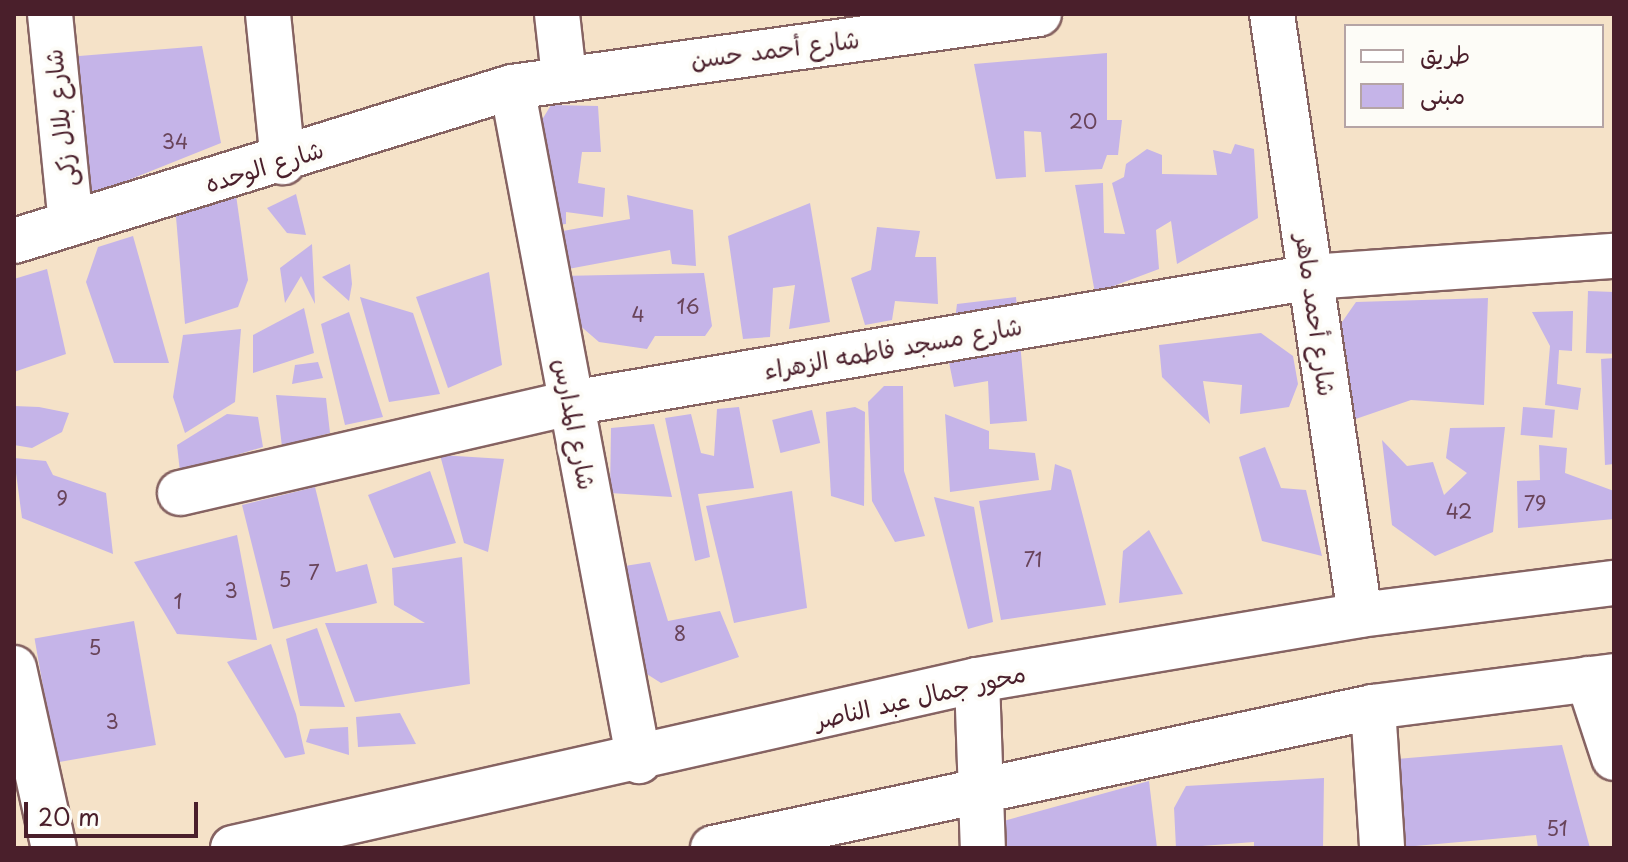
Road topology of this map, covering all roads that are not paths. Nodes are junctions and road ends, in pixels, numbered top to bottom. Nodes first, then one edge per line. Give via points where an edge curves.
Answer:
1 (50, 14) edge
2 (268, 14) edge
3 (557, 14) edge
4 (1039, 14) edge
5 (1272, 14) edge
6 (564, 76) junction
7 (512, 87) junction
8 (283, 162) junction
9 (71, 223) junction
10 (14, 241) edge
11 (1614, 256) edge
12 (1311, 277) junction
13 (571, 403) junction
14 (180, 493) dead end
15 (1614, 583) edge
16 (1360, 615) junction
17 (14, 668) edge
18 (1601, 677) edge
19 (977, 680) junction
20 (1373, 707) junction
21 (1614, 758) edge
22 (639, 761) junction
23 (979, 789) junction
24 (54, 848) edge
25 (233, 848) edge
26 (713, 848) edge
27 (983, 848) edge
28 (1382, 848) edge

1 - 9 street, شارع بلال زكى
2 - 8 street
3 - 6 street
4 - 6 street, شارع أحمد حسن
5 - 12 street, شارع أحمد ماهر
6 - 7 street, شارع أحمد حسن
7 - 8 street, شارع الوحده
7 - 13 street, شارع المدارس
8 - 9 street, شارع الوحده
9 - 10 street, شارع الوحده
11 - 12 street, شارع مسجد فاطمه الزهراء
12 - 13 street, شارع مسجد فاطمه الزهراء
12 - 16 street, شارع أحمد ماهر
13 - 14 street, شارع مسجد فاطمه الزهراء
13 - 22 street, شارع المدارس
15 - 16 street, محور جمال عبد الناصر
16 - 19 street, محور جمال عبد الناصر
17 - 24 street
18 - 20 street
18 - 21 street
19 - 22 street, محور جمال عبد الناصر
19 - 23 street
20 - 23 street
20 - 28 street
22 - 25 street, محور جمال عبد الناصر
23 - 26 street
23 - 27 street

